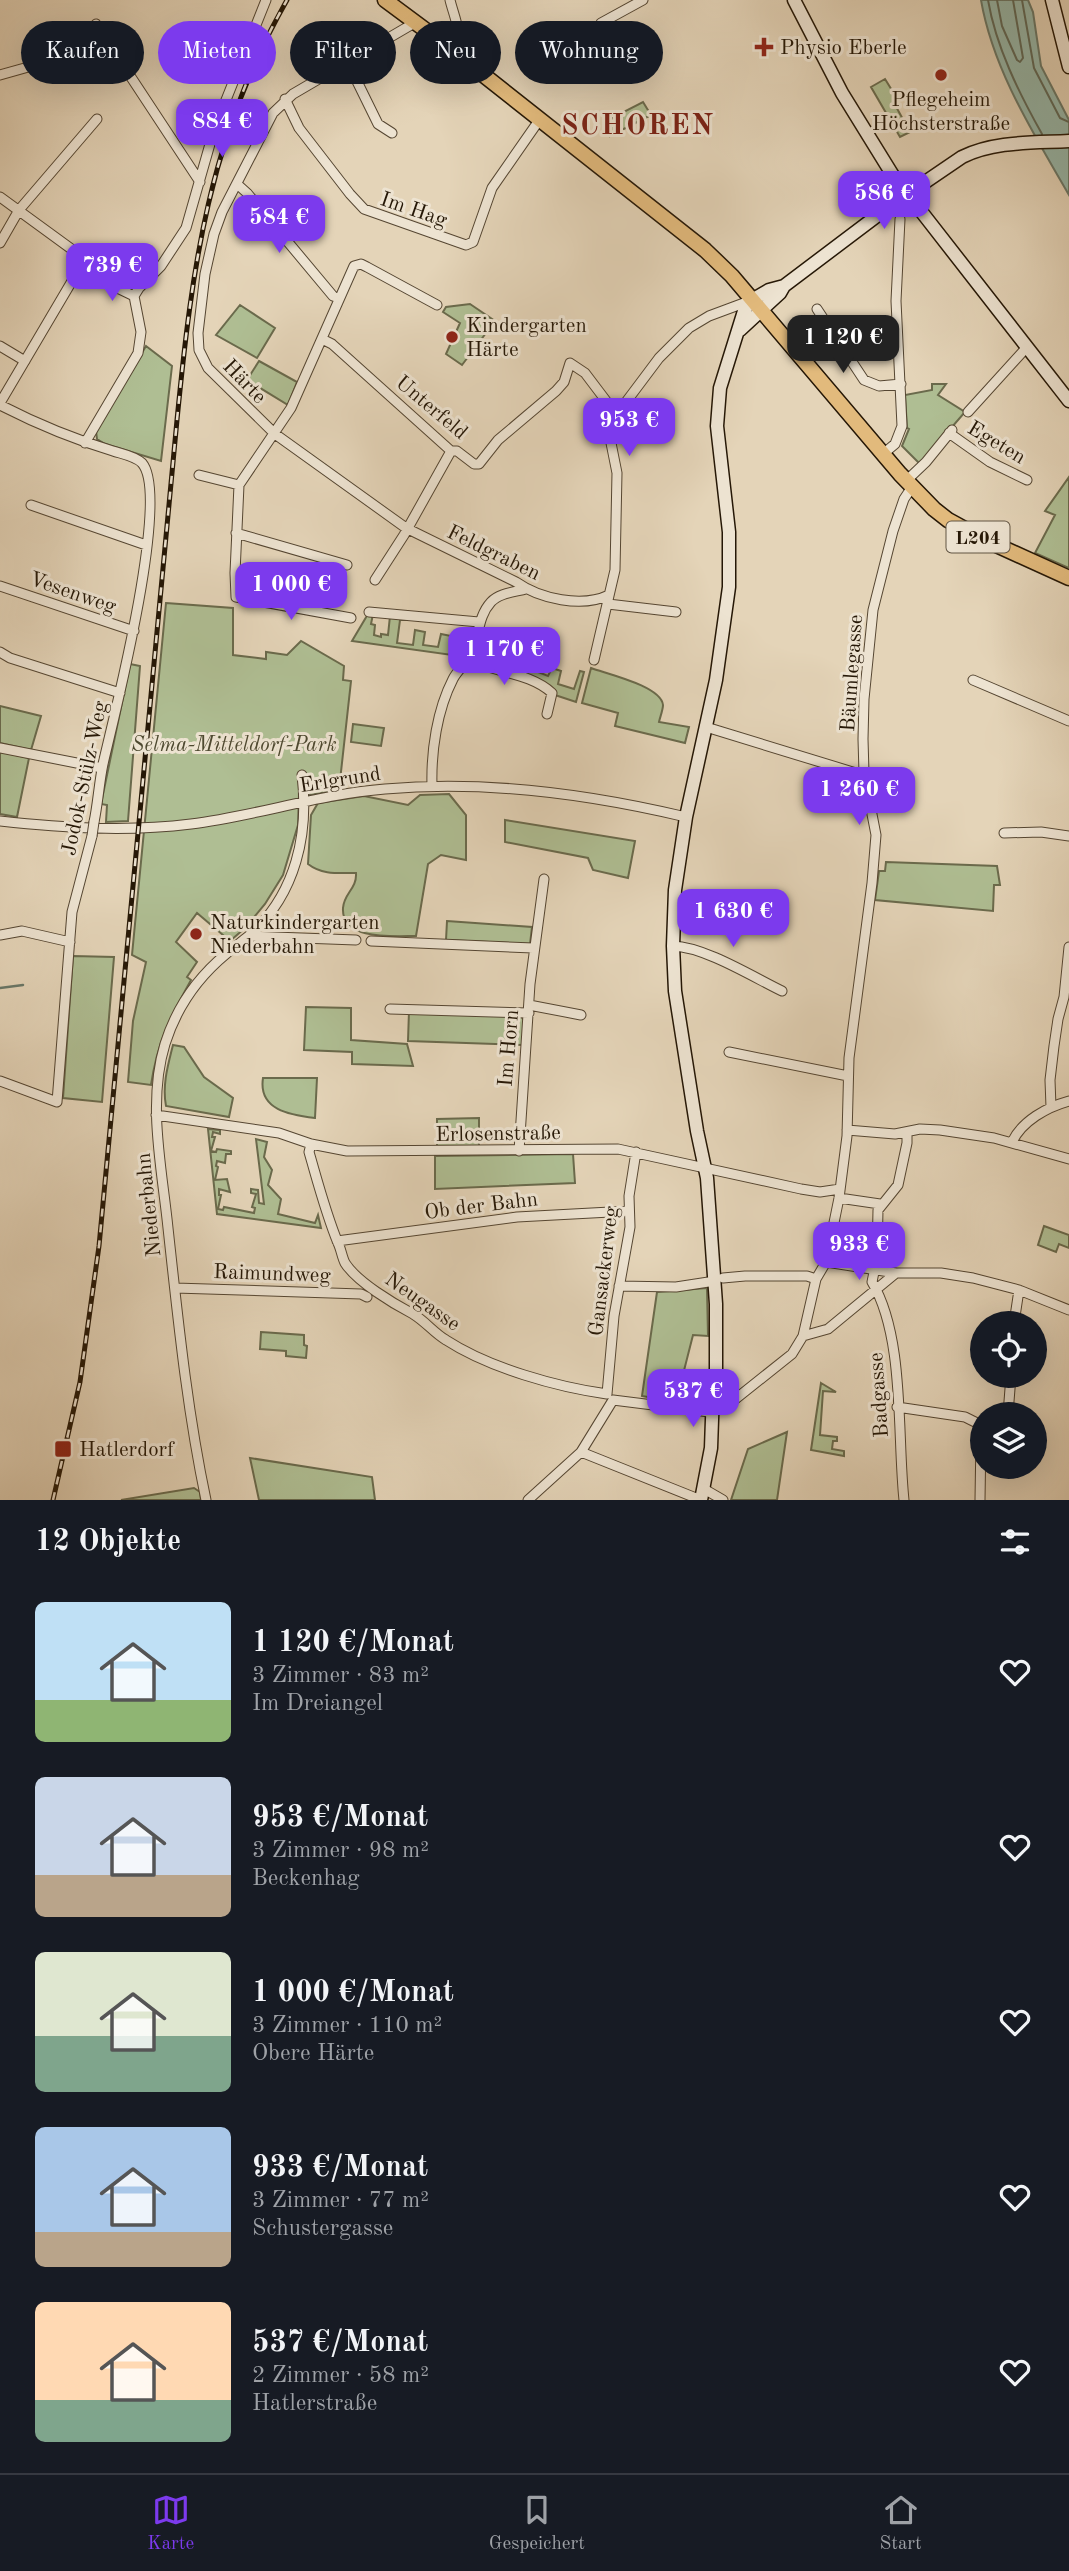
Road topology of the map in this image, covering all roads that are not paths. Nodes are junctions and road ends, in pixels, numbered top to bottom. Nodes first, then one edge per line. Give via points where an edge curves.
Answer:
1 (266, 0) edge
2 (386, 0) edge
3 (450, 0) edge
4 (643, 0) edge
5 (794, 0) edge
6 (1052, 0) edge
7 (415, 21) edge
8 (456, 21) edge
9 (605, 21) edge
10 (1069, 67) edge
11 (21, 69) edge
12 (0, 75) edge
13 (135, 84) edge
14 (311, 84) edge
15 (358, 84) edge
16 (496, 84) edge
17 (285, 99) junction
18 (97, 119) dead end
19 (540, 119) junction
20 (391, 133) dead end
21 (1069, 141) edge
22 (200, 183) junction
23 (236, 184) junction
24 (905, 194) junction
25 (0, 197) edge
26 (19, 210) junction
27 (900, 219) dead end
28 (0, 243) edge
29 (85, 258) junction
30 (134, 296) junction
31 (339, 298) junction
32 (437, 305) dead end
33 (756, 305) junction
34 (817, 309) dead end
35 (322, 339) junction
36 (0, 346) edge
37 (1027, 347) junction
38 (25, 361) junction
39 (901, 384) junction
40 (1069, 401) edge
41 (0, 404) edge
42 (968, 412) dead end
43 (616, 414) junction
44 (275, 434) junction
45 (85, 443) junction
46 (451, 452) junction
47 (883, 454) junction
48 (199, 475) dead end
49 (1027, 480) dead end
50 (909, 484) junction
51 (239, 485) junction
52 (31, 505) dead end
53 (406, 528) junction
54 (236, 533) junction
55 (146, 545) junction
56 (347, 565) dead end
57 (1069, 578) edge
58 (375, 580) dead end
59 (0, 586) edge
60 (526, 589) junction
61 (608, 600) junction
62 (369, 612) dead end
63 (676, 612) dead end
64 (351, 618) dead end
65 (479, 622) junction
66 (134, 631) junction
67 (0, 652) edge
68 (468, 659) junction
69 (594, 660) dead end
70 (972, 680) dead end
71 (120, 693) junction
72 (547, 714) dead end
73 (1069, 721) edge
74 (706, 727) junction
75 (0, 748) edge
76 (103, 768) junction
77 (864, 773) junction
78 (302, 775) dead end
79 (432, 786) junction
80 (306, 802) junction
81 (686, 817) junction
82 (0, 821) edge
83 (1004, 834) dead end
84 (1069, 836) edge
85 (544, 879) dead end
86 (0, 935) edge
87 (249, 936) junction
88 (356, 940) dead end
89 (372, 941) dead end
90 (70, 942) junction
91 (673, 946) junction
92 (1069, 947) edge
93 (533, 948) junction
94 (782, 991) dead end
95 (390, 1009) dead end
96 (529, 1009) junction
97 (581, 1015) dead end
98 (729, 1052) dead end
99 (848, 1076) junction
100 (0, 1082) edge
101 (1069, 1101) edge
102 (1051, 1107) junction
103 (156, 1115) junction
104 (847, 1130) junction
105 (907, 1132) junction
106 (1012, 1142) junction
107 (310, 1144) junction
108 (519, 1151) junction
109 (636, 1152) junction
110 (1069, 1159) edge
111 (702, 1167) junction
112 (839, 1194) junction
113 (880, 1204) junction
114 (629, 1211) junction
115 (337, 1241) junction
116 (826, 1262) junction
117 (874, 1269) junction
118 (896, 1273) junction
119 (816, 1279) junction
120 (719, 1280) junction
121 (619, 1286) junction
122 (175, 1288) junction
123 (877, 1290) junction
124 (1019, 1290) junction
125 (367, 1297) dead end
126 (1069, 1310) edge
127 (1016, 1311) edge
128 (803, 1336) junction
129 (610, 1397) junction
130 (897, 1407) junction
131 (714, 1410) junction
132 (970, 1419) edge
133 (581, 1452) junction
134 (980, 1479) edge
135 (702, 1496) edge
136 (206, 1500) edge
137 (528, 1500) edge
138 (723, 1500) edge
139 (904, 1500) edge
140 (980, 1500) edge

1 - 22 street via 214,130
2 - 7 main road, L204
3 - 8 street
4 - 9 street
5 - 24 street via 842,93
6 - 10 street
11 - 12 street
13 - 22 street
14 - 17 street, Härte
15 - 20 street via 378,124
16 - 19 main road, L204
17 - 19 street, Im Hag via 299,128 369,212 469,244 474,242 492,188
17 - 23 street, Härte via 267,123
18 - 26 street
19 - 33 main road, L204 via 695,241
21 - 24 street via 989,147 968,154
22 - 30 street via 184,233
23 - 31 street
23 - 44 street, Härte via 210,248 198,342 208,368
24 - 33 street via 785,285 769,290
24 - 37 street
25 - 26 street
26 - 28 street
26 - 29 street
27 - 39 street via 896,301
29 - 30 street via 109,284
29 - 38 street
30 - 45 street via 141,332 138,353
31 - 32 street via 358,264
31 - 35 street
33 - 43 street via 709,316 689,328
33 - 47 main road, L204
33 - 74 street via 744,311 724,371 717,410 730,574 725,629
34 - 39 street via 864,380 875,385
35 - 44 street
35 - 46 street, Unterfeld
36 - 38 street
37 - 40 street
37 - 42 street, Egeten
38 - 41 street
39 - 47 street via 900,436
41 - 45 street
43 - 46 street, Unterfeld via 585,373 570,363 556,391 498,440 479,464
43 - 61 street via 609,432 617,473 615,570
44 - 51 street
44 - 53 street, Feldgraben
45 - 55 street, Jodok-Stülz-Weg via 136,458 142,464 151,485
46 - 53 street
47 - 50 main road, L204
48 - 51 street
49 - 50 street, Egeten via 980,456 951,431
50 - 57 main road, L204 via 960,528
50 - 77 street, Bäumlegasse via 873,610 864,699
51 - 54 street
52 - 55 street
53 - 58 street
53 - 60 street, Feldgraben
54 - 56 street
54 - 64 street via 236,597
55 - 66 street, Jodok-Stülz-Weg
59 - 66 street, Vesenweg
60 - 61 street, Feldgraben via 547,597
60 - 65 street via 497,596
61 - 63 street, Feldgraben
61 - 69 street
62 - 65 street
65 - 68 street
66 - 71 street, Jodok-Stülz-Weg
67 - 71 street
68 - 72 street via 545,687 552,693
68 - 79 street via 454,675 444,705 431,765
70 - 73 street
71 - 76 street, Jodok-Stülz-Weg
74 - 77 street
74 - 81 street
75 - 76 street
76 - 90 street, Jodok-Stülz-Weg, bridge
77 - 99 street, Bäumlegasse via 876,840
78 - 80 street, Niederbahn
79 - 80 street, Erlgrund
79 - 81 street, Erlgrund via 567,796
80 - 82 street, Erlgrund via 151,828 77,829
80 - 87 street, Niederbahn via 300,852 291,877 274,908
81 - 91 street
83 - 84 street
85 - 93 street, Im Horn
86 - 90 street via 22,931
87 - 88 street
87 - 103 street, Niederbahn via 209,969 179,1010 161,1059
89 - 93 street
90 - 100 street, Jodok-Stülz-Weg via 58,1102
91 - 94 street via 725,962
91 - 111 street via 677,1006
92 - 102 street via 1050,1080
93 - 96 street, Im Horn
95 - 96 street
96 - 97 street
96 - 108 street, Im Horn
98 - 99 street
99 - 104 street, Bäumlegasse
101 - 102 street
102 - 106 street via 1023,1127
103 - 107 street, Erlosenstraße via 279,1133
103 - 122 street, Niederbahn
104 - 105 street
104 - 112 street, Bäumlegasse
105 - 106 street via 931,1129
105 - 113 street via 898,1185
106 - 110 street
107 - 108 street, Erlosenstraße via 347,1151
107 - 115 street, Neugasse
108 - 109 street, Erlosenstraße via 603,1148
109 - 111 street, Erlosenstraße
109 - 114 street, Gansackerweg
111 - 112 street, Erlosenstraße
111 - 120 street
112 - 113 street, Erlosenstraße
112 - 116 street, Bäumlegasse
113 - 117 street, Badgasse
114 - 115 street, Ob der Bahn via 513,1218
114 - 121 street, Gansackerweg
115 - 129 street, Neugasse via 346,1264 363,1280 445,1340 526,1375
116 - 117 street
116 - 119 street, Bäumlegasse
117 - 118 street
117 - 123 street, Badgasse via 872,1282
118 - 123 street
118 - 124 street via 941,1273
119 - 120 street via 745,1276
119 - 128 street, Bäumlegasse
120 - 121 street via 676,1287
120 - 131 street via 719,1396
121 - 129 street, Gansackerweg
122 - 125 street, Raimundweg
122 - 136 street, Niederbahn
123 - 128 street via 828,1329
123 - 130 street, Badgasse via 895,1354
124 - 126 street
124 - 127 street
128 - 131 street via 792,1354 746,1392
129 - 131 street, Neugasse via 702,1413
129 - 133 street
130 - 132 street
130 - 139 street, Badgasse
131 - 135 street via 716,1430
133 - 135 street
133 - 137 street
134 - 140 street
135 - 138 street

